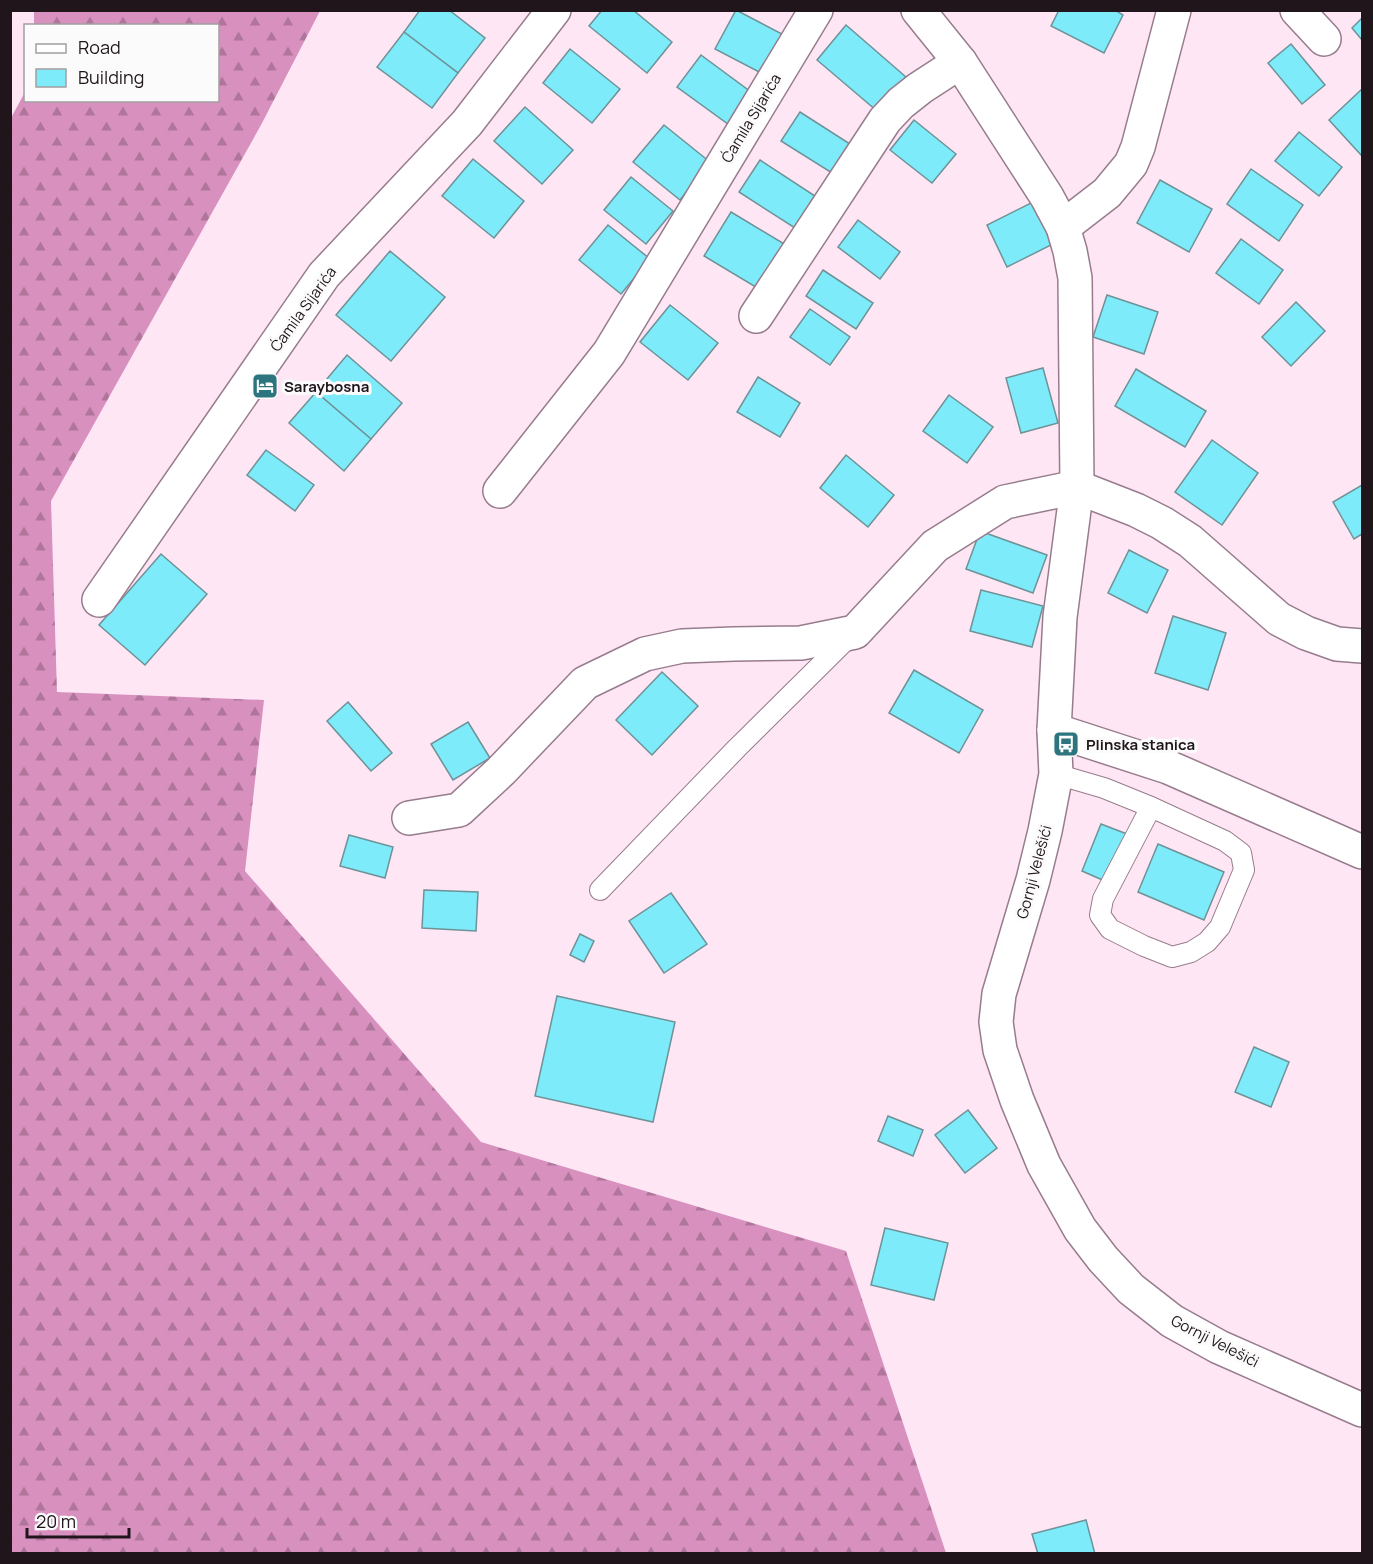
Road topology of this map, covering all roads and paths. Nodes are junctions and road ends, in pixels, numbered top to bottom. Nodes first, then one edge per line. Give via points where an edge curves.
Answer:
1 (554, 10) edge
2 (816, 10) edge
3 (918, 10) edge
4 (1174, 10) edge
5 (1297, 10) edge
6 (1324, 39) dead end
7 (960, 62) junction
8 (1063, 227) junction
9 (756, 316) dead end
10 (1077, 487) junction
11 (500, 491) dead end
12 (99, 600) dead end
13 (855, 632) junction
14 (1362, 646) edge
15 (1054, 730) junction
16 (1056, 774) junction
17 (1150, 807) junction
18 (409, 818) dead end
19 (1362, 852) edge
20 (600, 890) dead end
21 (1362, 1410) edge

1 - 12 street, Ćamila Sijarića via 467,123 324,275
2 - 11 street, Ćamila Sijarića via 609,353
3 - 7 street
4 - 8 street via 1131,164 1107,193
5 - 6 street
7 - 8 street
7 - 9 street via 920,88 885,120
8 - 10 street via 1075,278
10 - 13 street via 1005,502 934,546
10 - 14 street via 1136,510 1190,541 1279,619 1336,644
10 - 15 street, Gornji Velešići via 1060,617
13 - 18 street via 801,644 682,646 645,654 585,683 459,810
13 - 20 lane
15 - 16 street, Gornji Velešići
15 - 19 street via 1167,767
16 - 17 lane
16 - 21 street, Gornji Velešići via 1046,831 999,994 996,1022 1000,1050 1044,1165 1080,1229 1103,1259 1172,1321 1219,1347
17 - 17 lane via 1225,841 1241,853 1244,870 1220,927 1207,942 1172,957 1110,928 1100,915 1103,899

